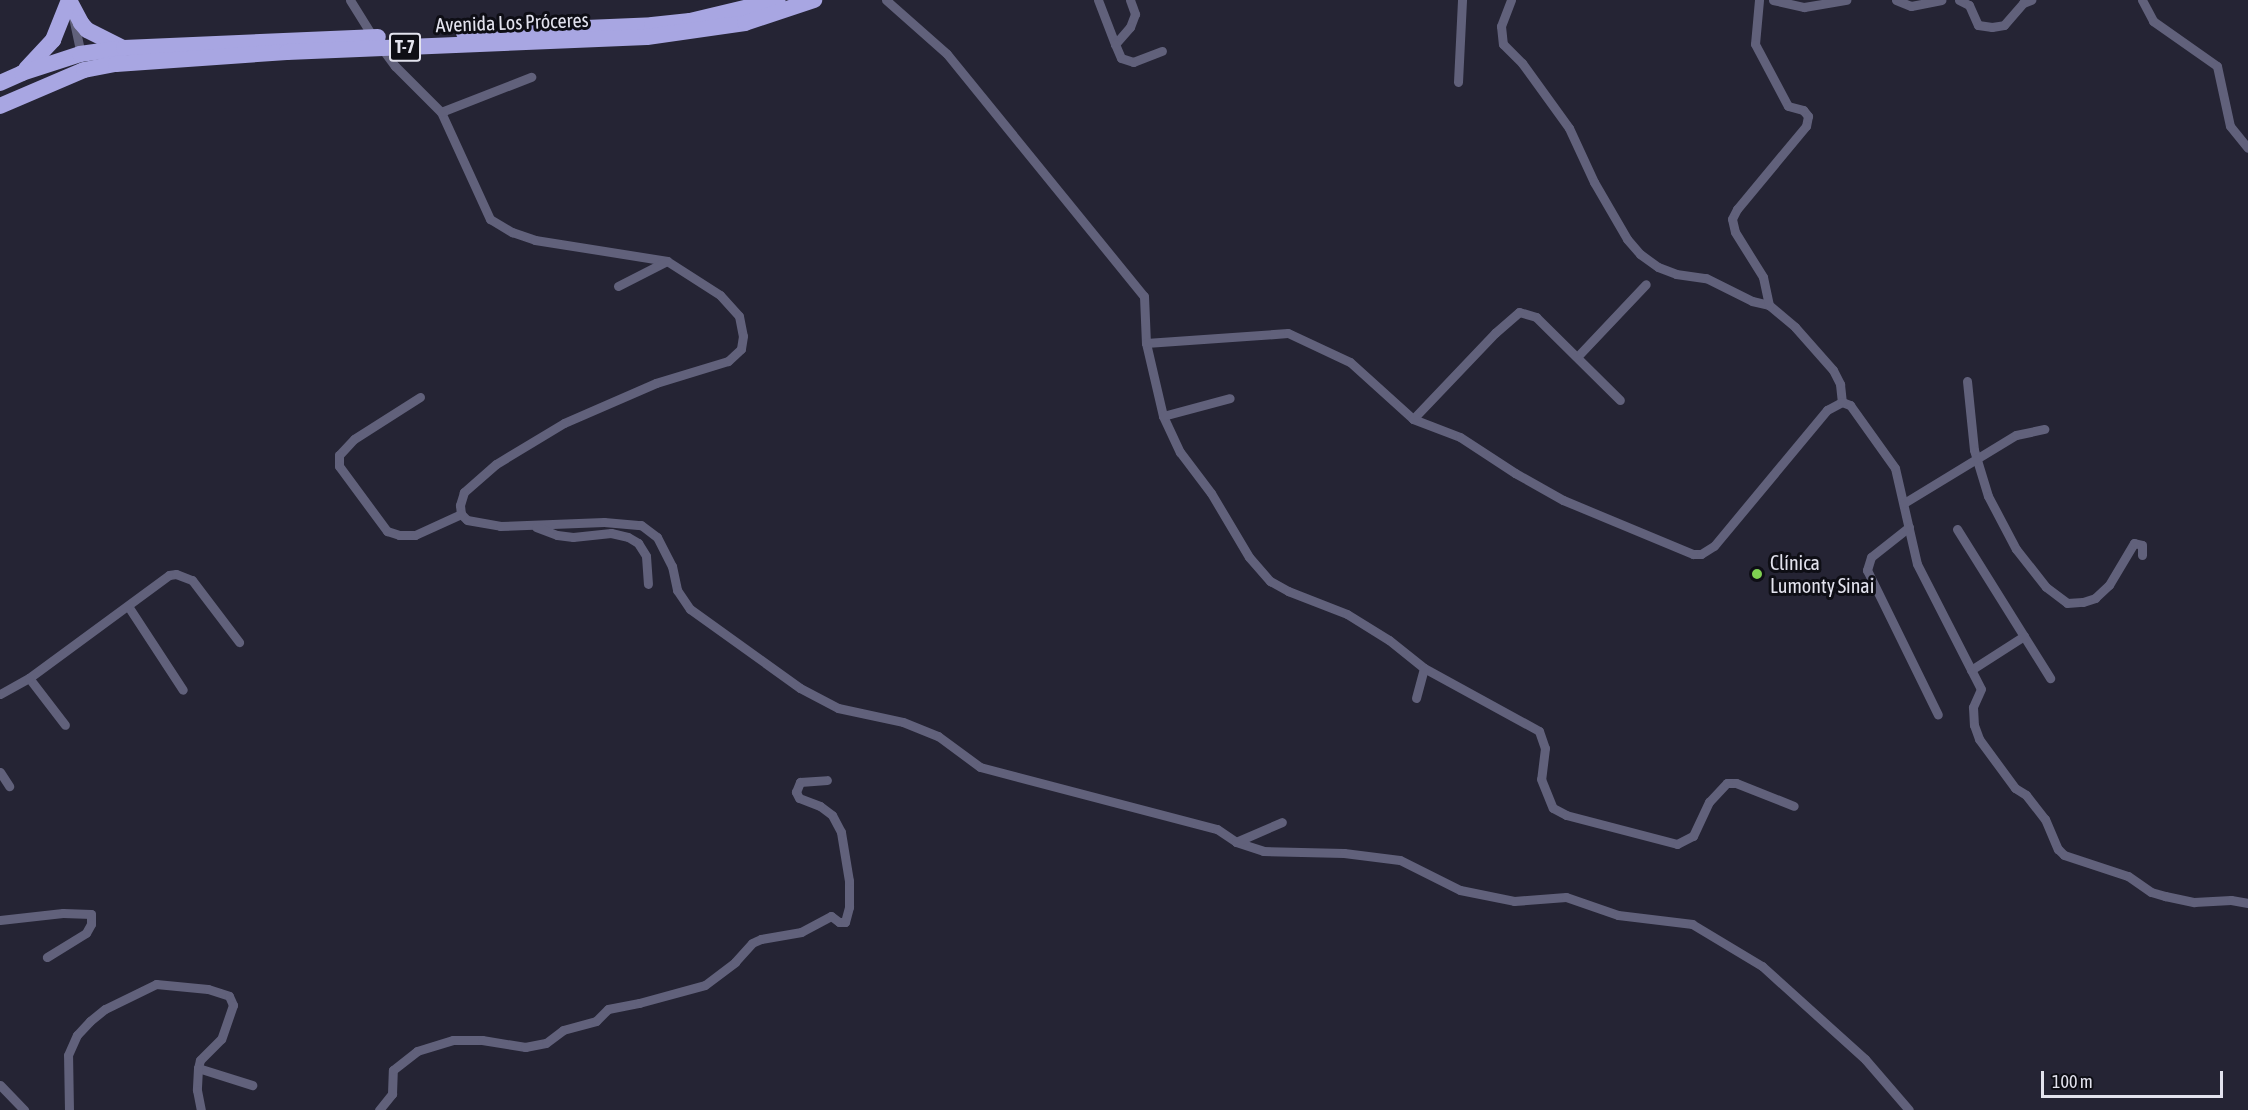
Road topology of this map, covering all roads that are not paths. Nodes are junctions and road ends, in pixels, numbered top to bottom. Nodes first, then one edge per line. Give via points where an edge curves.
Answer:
1 (69, 0) edge
2 (350, 0) edge
3 (778, 0) edge
4 (814, 0) edge
5 (886, 0) edge
6 (1098, 0) edge
7 (1130, 0) edge
8 (1462, 0) edge
9 (1512, 0) edge
10 (1759, 0) edge
11 (1773, 0) edge
12 (1846, 0) edge
13 (1896, 0) edge
14 (1941, 0) edge
15 (1959, 0) edge
16 (2031, 0) edge
17 (2142, 0) edge
18 (377, 42) junction
19 (1115, 44) junction
20 (124, 48) junction
21 (1162, 51) dead end
22 (82, 62) junction
23 (22, 73) junction
24 (531, 77) dead end
25 (1458, 82) dead end
26 (0, 83) edge
27 (0, 106) edge
28 (441, 112) junction
29 (2248, 148) edge
30 (666, 261) junction
31 (1646, 284) dead end
32 (618, 286) dead end
33 (1770, 305) junction
34 (1146, 344) junction
35 (1577, 357) junction
36 (1967, 381) dead end
37 (420, 397) dead end
38 (1230, 398) dead end
39 (1620, 400) dead end
40 (1842, 402) junction
41 (1163, 416) junction
42 (1413, 420) junction
43 (2044, 429) dead end
44 (1976, 459) junction
45 (1904, 503) junction
46 (461, 514) junction
47 (531, 525) junction
48 (1909, 527) junction
49 (1957, 529) dead end
50 (2142, 555) dead end
51 (648, 584) dead end
52 (128, 606) junction
53 (2024, 636) junction
54 (239, 642) dead end
55 (1424, 668) junction
56 (1971, 670) junction
57 (29, 678) junction
58 (2050, 678) dead end
59 (183, 690) dead end
60 (0, 694) edge
61 (1416, 698) dead end
62 (1938, 715) dead end
63 (64, 725) dead end
64 (0, 772) edge
65 (827, 780) dead end
66 (9, 786) dead end
67 (1794, 806) dead end
68 (1282, 822) dead end
69 (1236, 842) junction
70 (2248, 903) edge
71 (0, 920) edge
72 (47, 957) dead end
73 (198, 1068) junction
74 (0, 1085) edge
75 (252, 1085) dead end
76 (24, 1110) edge
77 (69, 1110) edge
78 (201, 1110) edge
79 (379, 1110) edge
80 (1909, 1110) edge

1 - 20 highway via 87,30
1 - 22 street
1 - 23 highway, T-7 via 53,40
2 - 18 street
3 - 18 highway, Avenida Los Próceres / T-7 via 690,21
4 - 18 highway, Avenida Los Próceres / T-7 via 745,23 647,37
5 - 34 street via 946,54 1144,296
6 - 19 street
7 - 19 street via 1135,14 1130,27
8 - 25 street
9 - 33 street via 1501,27 1503,44 1569,128 1594,182 1640,254 1658,267 1706,278 1752,302
10 - 33 street via 1755,44 1788,106 1803,110 1808,116 1806,126 1732,219 1762,277
11 - 12 street via 1804,7
13 - 14 street via 1911,6
15 - 16 street via 1969,5 1978,25 1992,27 2004,26 2023,3
17 - 29 street via 2153,21 2217,66 2230,126
18 - 20 highway, Avenida Los Próceres / T-7
18 - 22 highway, Avenida Los Próceres / T-7
18 - 28 street
19 - 21 street via 1121,58 1133,62
20 - 22 highway, Avenida Los Próceres / T-7
22 - 23 highway, Avenida Los Próceres / T-7
22 - 27 highway, Avenida Los Próceres / T-7
23 - 26 highway, Avenida Los Próceres / T-7
24 - 28 street
28 - 30 street via 490,219 535,240
30 - 32 street
30 - 46 street via 720,295 739,316 741,350 728,361 656,383 564,423 496,464 464,492
31 - 35 street
33 - 40 street via 1828,363 1837,377
34 - 41 street
34 - 42 street via 1288,333 1350,362
35 - 39 street
35 - 42 street via 1536,317 1519,312
36 - 44 street
37 - 46 street via 354,439 339,455 339,466 387,531 399,536 415,535
38 - 41 street
40 - 42 street via 1827,410 1714,546 1701,554 1563,500 1460,437
40 - 45 street via 1850,405 1890,460
41 - 55 street via 1180,452 1211,493 1249,557 1270,581 1347,614
43 - 44 street via 2023,432
44 - 45 street
44 - 50 street via 1988,496 2016,549 2034,574 2063,601 2074,604 2095,598 2114,578 2134,543 2142,545
45 - 48 street
46 - 47 street via 466,520 481,524
47 - 51 street via 557,535 627,537 638,543 646,556
47 - 69 street via 641,525 657,537 672,566 677,590 690,609 800,688 838,708 903,722 938,736 980,768 1217,828
48 - 56 street via 1917,564
48 - 62 street via 1871,558 1867,570
49 - 53 street
52 - 54 street via 169,575 184,576 192,580
52 - 57 street
52 - 59 street
53 - 56 street
53 - 58 street
55 - 61 street
55 - 67 street via 1539,731 1545,748 1541,779 1553,808 1566,815 1677,844 1694,836 1710,802 1727,783
56 - 70 street via 1981,689 1973,707 1979,739 2015,788 2026,795 2045,819 2064,855 2128,876 2151,892 2165,896 2194,902
57 - 60 street
57 - 63 street
64 - 66 street
65 - 79 street via 800,782 796,792 799,798 832,815 841,832 849,881 845,922 831,916 801,932 761,939 695,989 608,1009 596,1021 563,1030 546,1043 525,1047 453,1040 417,1051 393,1070 392,1094
68 - 69 street
69 - 80 street via 1263,851 1344,853 1400,861 1460,890 1492,897 1514,901 1566,897 1618,915 1692,924 1762,966 1864,1059
71 - 72 street via 91,914 92,924 86,933
73 - 75 street
73 - 77 street via 226,1028 233,1005 229,996 156,984 105,1009 77,1035 68,1055
73 - 78 street
74 - 76 street

